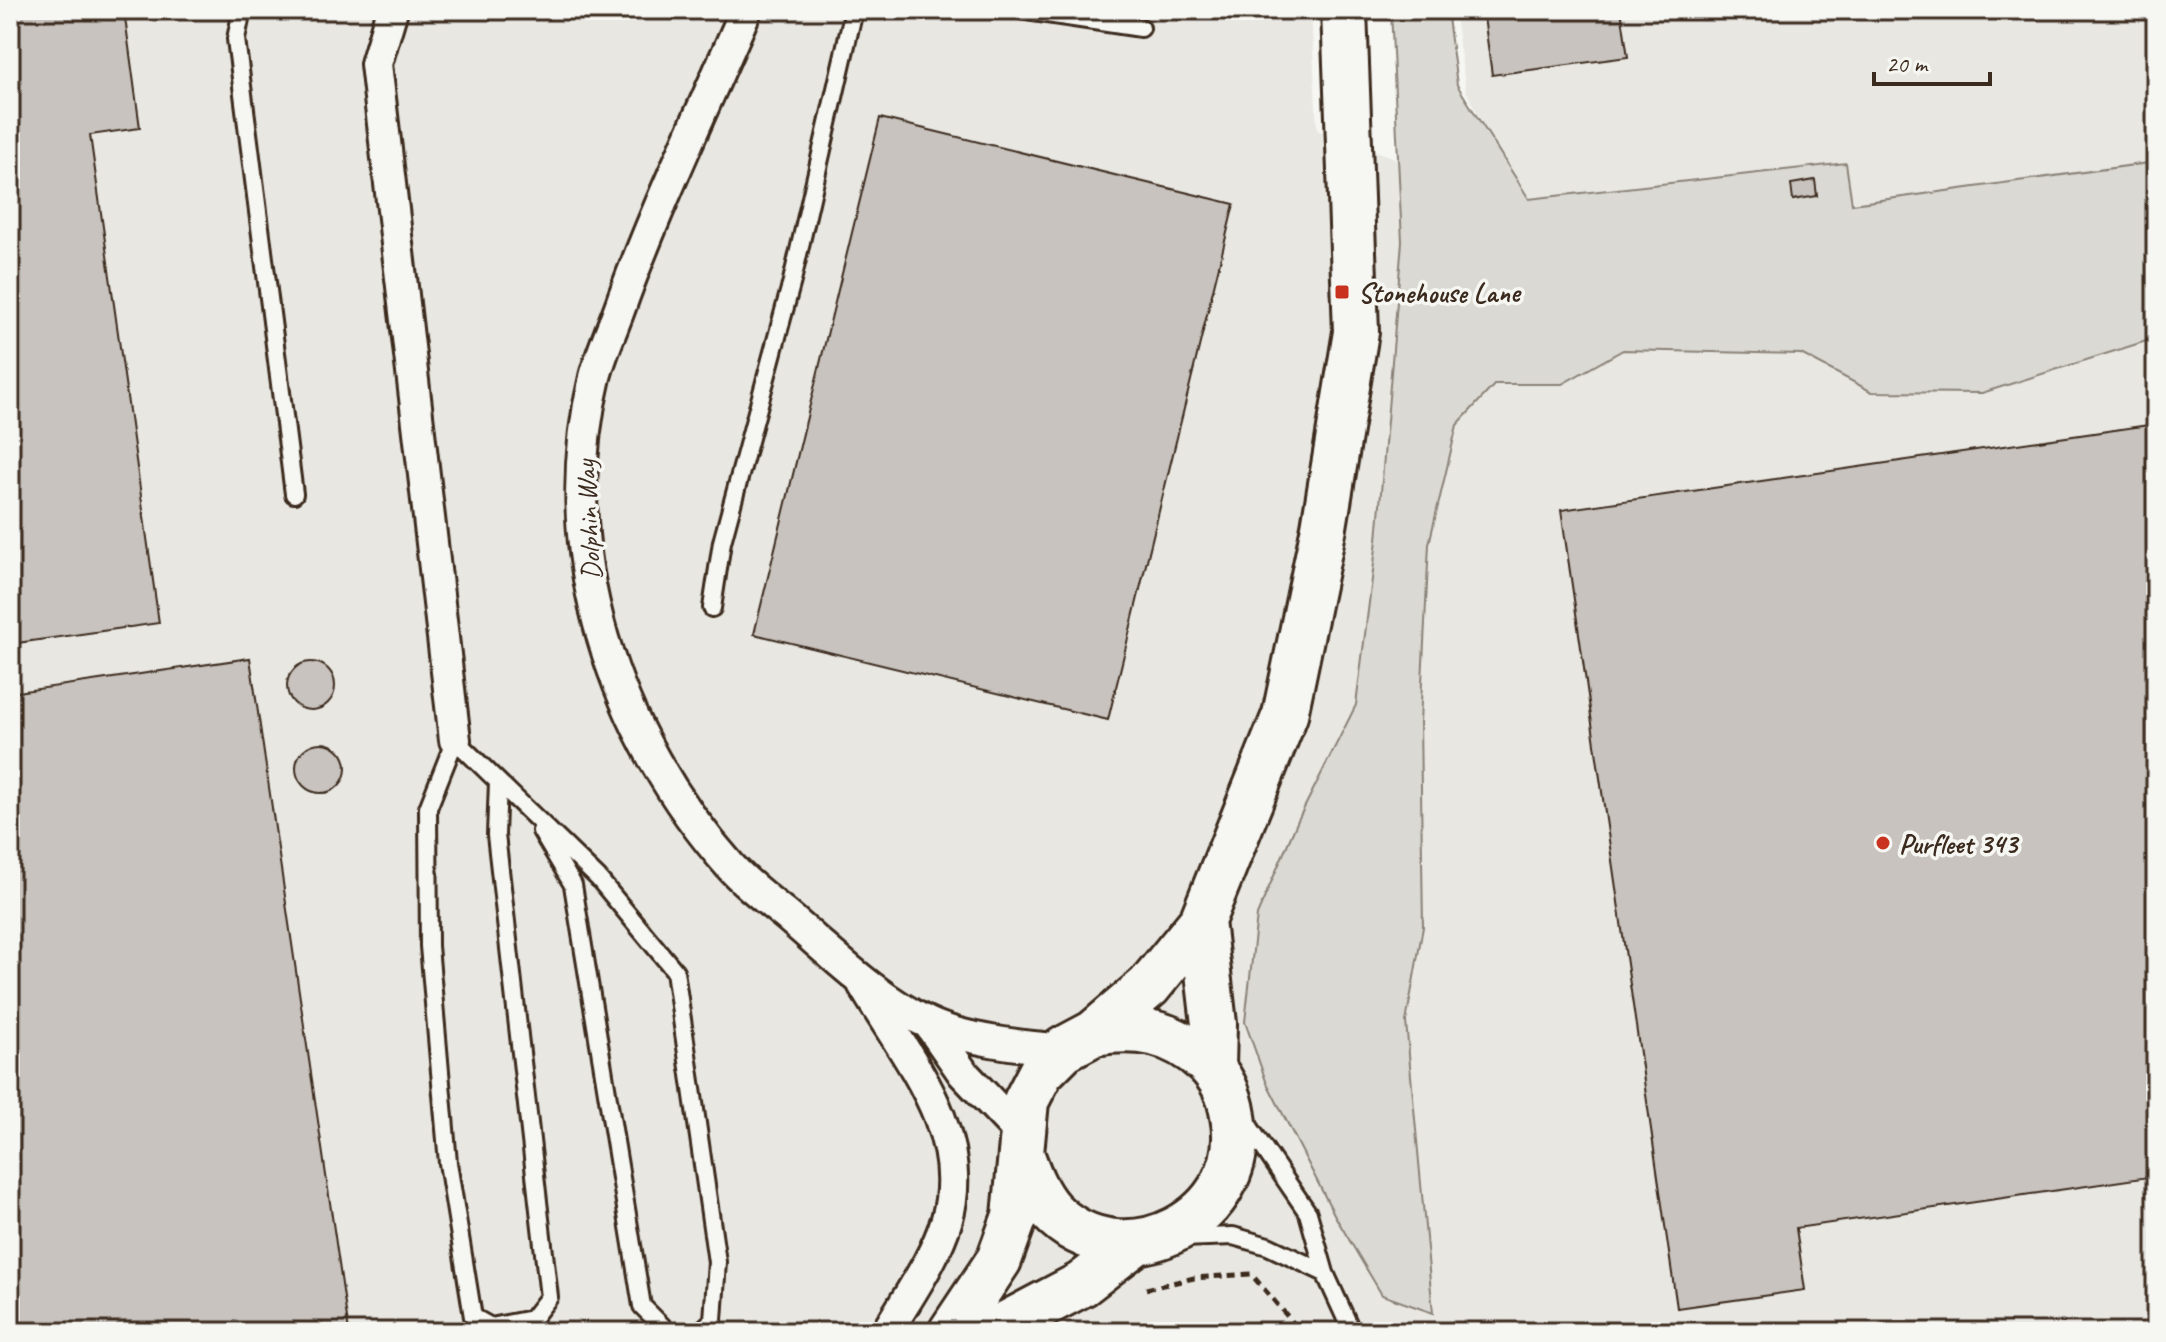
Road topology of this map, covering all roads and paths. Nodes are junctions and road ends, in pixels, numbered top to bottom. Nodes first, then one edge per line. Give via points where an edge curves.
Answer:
1 (242, 10) edge
2 (392, 10) edge
3 (746, 10) edge
4 (854, 10) edge
5 (1020, 10) edge
6 (1344, 10) edge
7 (1141, 28) dead end
8 (294, 494) dead end
9 (712, 608) dead end
10 (455, 740) junction
11 (498, 782) junction
12 (532, 814) junction
13 (1202, 921) junction
14 (860, 978) junction
15 (929, 1024) junction
16 (1079, 1041) junction
17 (1222, 1085) junction
18 (1022, 1145) junction
19 (1146, 1241) junction
20 (1325, 1273) junction
21 (1132, 1292) dead end
22 (668, 1332) edge
23 (700, 1332) edge
24 (887, 1332) edge
25 (951, 1332) edge
26 (991, 1332) edge
27 (1301, 1332) edge
28 (1352, 1332) edge

1 - 8 lane via 236,39
2 - 10 street via 376,64
3 - 14 street, Dolphin Way via 640,253 596,376 582,477 585,566 608,662 648,754 686,812 733,870
4 - 9 lane via 792,281 722,542
5 - 7 lane
6 - 13 street via 1356,332 1324,527 1285,715
10 - 11 lane
10 - 11 lane via 428,808 429,946 448,1163 468,1301 473,1317 491,1327 532,1319 549,1297 496,835
11 - 12 lane
12 - 22 lane via 573,885 642,1306
12 - 23 lane via 598,878 675,971 717,1262 713,1320
13 - 16 street via 1149,986
13 - 17 street
14 - 15 street, Dolphin Way
14 - 24 street via 922,1078 953,1162 946,1221
15 - 16 street, Dolphin Way via 1001,1041
15 - 18 street, Dolphin Way
16 - 17 street via 1126,1028 1159,1032 1189,1046
16 - 18 street via 1036,1082 1026,1101
17 - 19 street via 1236,1130 1234,1159 1224,1186 1183,1228
17 - 20 lane via 1297,1192
18 - 19 street via 1032,1185 1075,1229 1104,1240
18 - 25 street via 1015,1216 999,1260
19 - 20 lane via 1233,1236
19 - 26 street via 1082,1284
20 - 28 lane
21 - 27 path via 1194,1278 1251,1274

